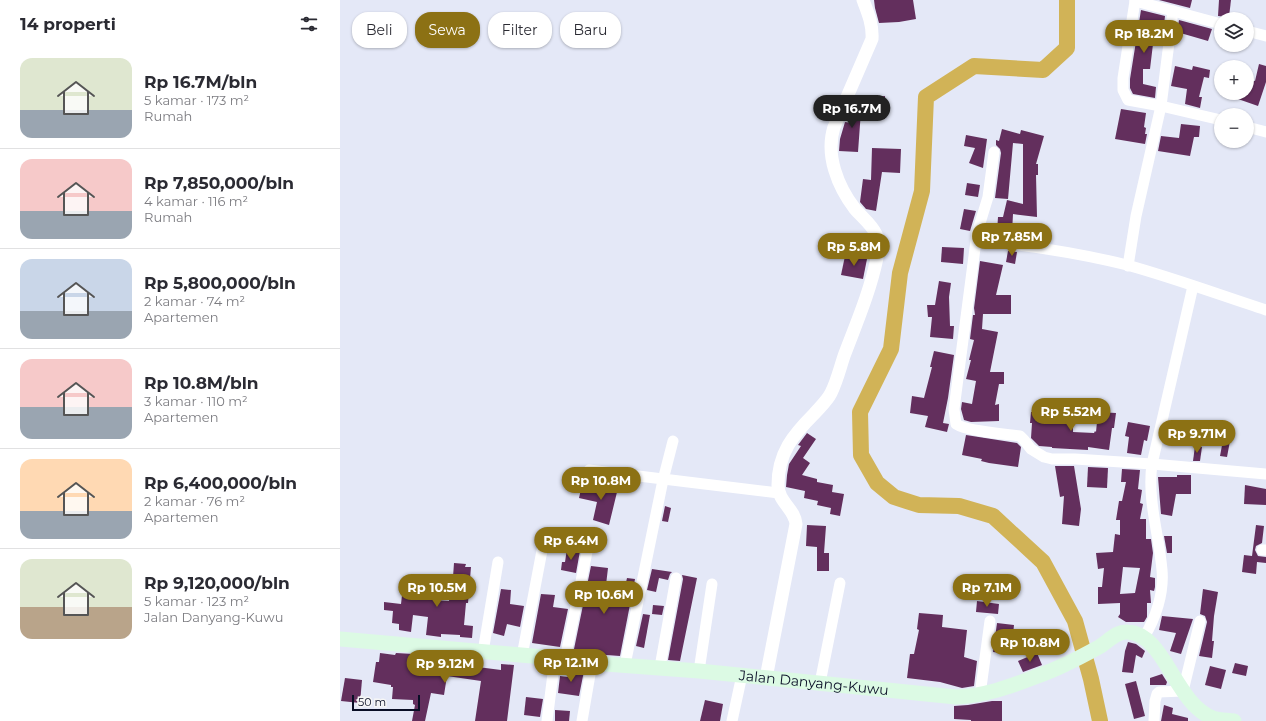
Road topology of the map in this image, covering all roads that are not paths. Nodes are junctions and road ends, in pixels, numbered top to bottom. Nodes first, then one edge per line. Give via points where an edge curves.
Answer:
1 (863, 0) edge
2 (1135, 1) edge
3 (1173, 11) junction
4 (1214, 22) edge
5 (1254, 33) edge
6 (1266, 36) edge
7 (1161, 106) junction
8 (1214, 118) edge
9 (1254, 129) edge
10 (1266, 132) edge
11 (994, 152) dead end
12 (978, 232) junction
13 (1128, 266) junction
14 (1193, 286) junction
15 (1266, 310) edge
16 (673, 441) dead end
17 (1152, 464) junction
18 (589, 470) dead end
19 (1266, 474) edge
20 (663, 480) junction
21 (779, 493) junction
22 (544, 540) dead end
23 (587, 552) dead end
24 (498, 562) dead end
25 (676, 578) dead end
26 (840, 582) dead end
27 (712, 584) dead end
28 (990, 621) dead end
29 (1200, 621) dead end
30 (1144, 637) junction
31 (340, 639) edge
32 (483, 652) junction
33 (522, 656) junction
34 (560, 659) junction
35 (592, 663) junction
36 (625, 665) junction
37 (660, 667) junction
38 (699, 671) junction
39 (742, 675) junction
40 (766, 678) junction
41 (820, 683) junction
42 (1183, 691) junction
43 (980, 695) junction
44 (547, 721) edge
45 (582, 721) edge
46 (732, 721) edge
47 (1154, 721) edge
48 (1234, 721) edge

1 - 21 street via 873,30 872,39 834,127 830,146 835,172 846,196 877,236 877,258 834,388 825,403 799,429 784,452 779,476
2 - 3 street
2 - 7 street via 1123,90 1128,100
3 - 4 street
3 - 7 street
5 - 6 street
7 - 8 street
7 - 13 street via 1136,216
9 - 10 street
11 - 12 street via 988,197
12 - 13 street via 993,242 1086,255
12 - 17 street via 954,409 956,424 1020,436 1031,449 1052,459
13 - 14 street
14 - 15 street
14 - 17 street
16 - 20 street
17 - 19 street
17 - 30 street via 1151,502 1162,586 1152,622
18 - 20 street
20 - 21 street
20 - 36 street
21 - 40 street via 782,501 796,518 796,524
22 - 33 street
23 - 34 street
24 - 32 street
25 - 37 street
26 - 41 street
27 - 38 street
28 - 43 street
29 - 42 street
30 - 42 main road via 1151,643
30 - 43 main road, Jalan Danyang-Kuwu via 1126,631 1066,664 1011,687
31 - 32 main road, Jalan Danyang-Kuwu
32 - 33 main road, Jalan Danyang-Kuwu
33 - 34 main road, Jalan Danyang-Kuwu
34 - 35 main road, Jalan Danyang-Kuwu
34 - 44 street
35 - 36 main road, Jalan Danyang-Kuwu
35 - 45 street
36 - 37 main road, Jalan Danyang-Kuwu
37 - 38 main road, Jalan Danyang-Kuwu
38 - 39 main road, Jalan Danyang-Kuwu
39 - 40 main road, Jalan Danyang-Kuwu
39 - 46 street
40 - 41 main road, Jalan Danyang-Kuwu
41 - 43 main road, Jalan Danyang-Kuwu via 956,698
42 - 47 street via 1157,694 1154,701
42 - 48 main road via 1201,712 1213,718

